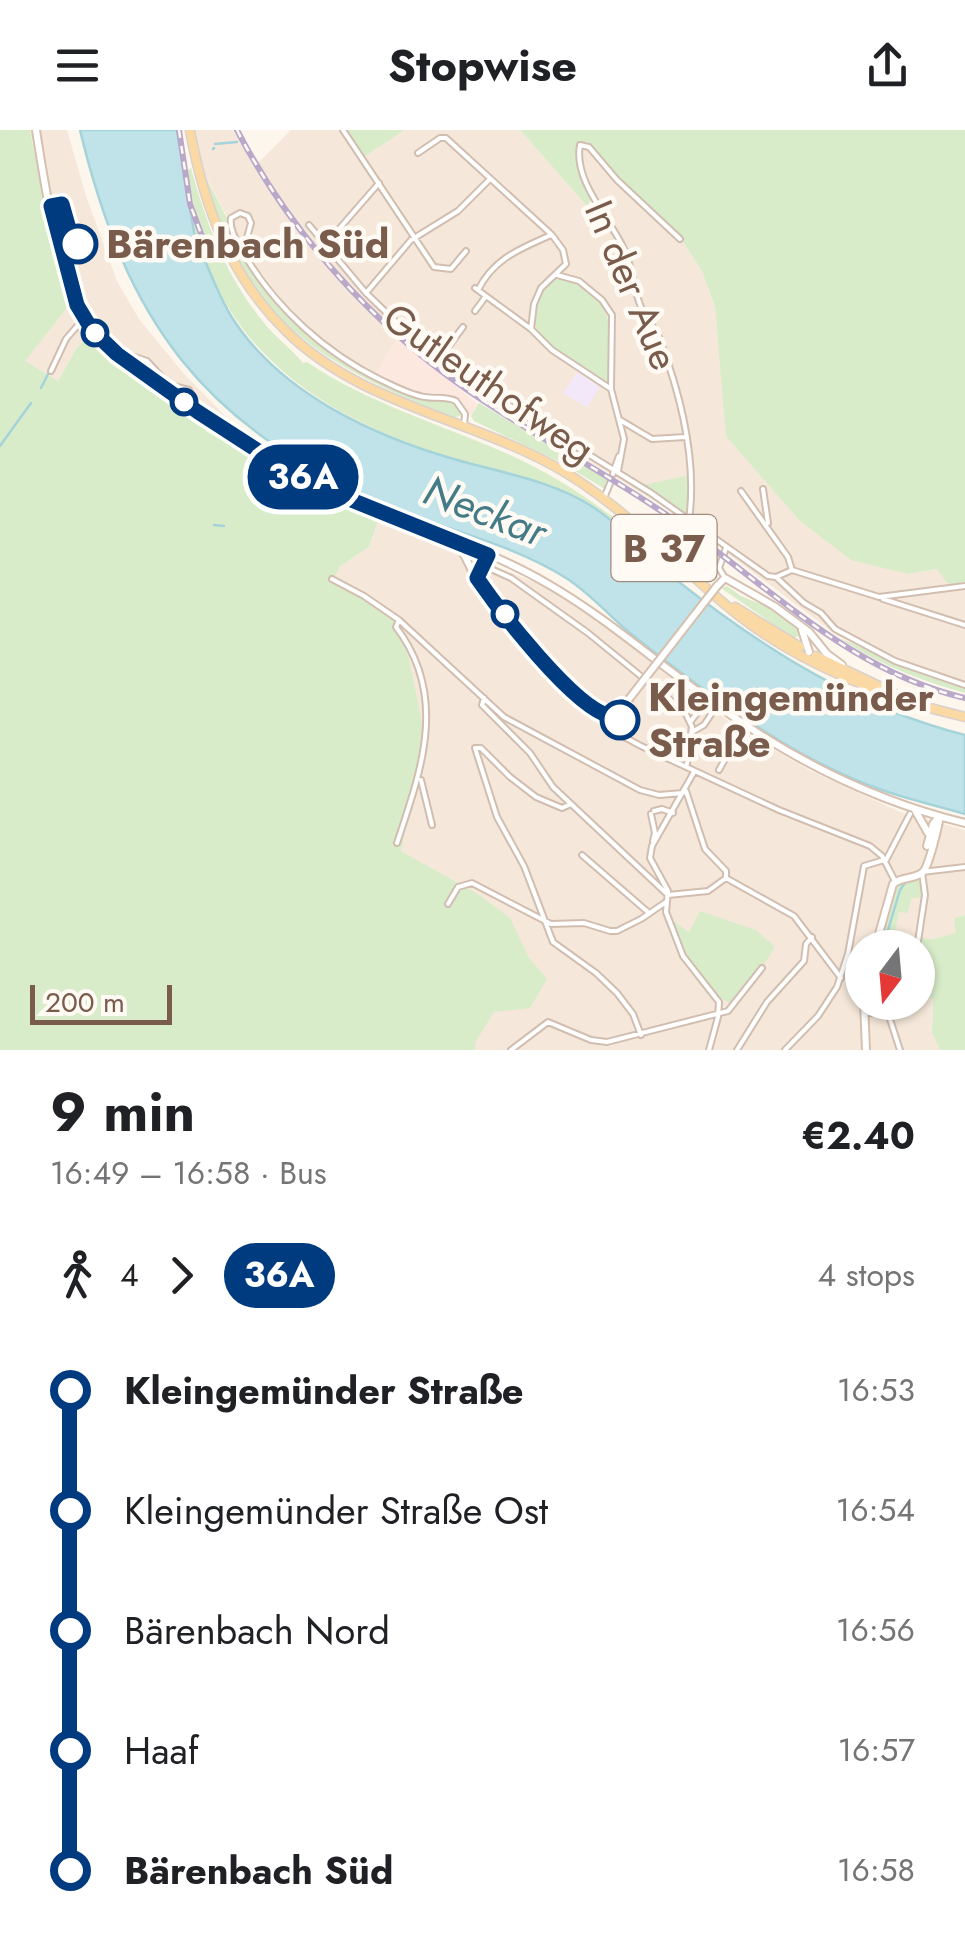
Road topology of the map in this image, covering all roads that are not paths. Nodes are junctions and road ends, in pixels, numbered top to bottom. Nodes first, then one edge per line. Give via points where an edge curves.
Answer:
1 (36, 130) edge
2 (190, 130) edge
3 (343, 130) edge
4 (418, 152) dead end
5 (490, 179) junction
6 (378, 183) junction
7 (309, 224) dead end
8 (552, 235) junction
9 (414, 238) junction
10 (680, 239) dead end
11 (326, 245) junction
12 (466, 251) dead end
13 (243, 252) junction
14 (557, 275) junction
15 (366, 293) junction
16 (486, 296) junction
17 (475, 311) dead end
18 (84, 318) junction
19 (463, 327) dead end
20 (531, 329) junction
21 (96, 334) junction
22 (440, 358) junction
23 (51, 371) dead end
24 (612, 388) junction
25 (189, 406) junction
26 (617, 418) junction
27 (464, 426) junction
28 (685, 437) junction
29 (614, 473) junction
30 (763, 489) dead end
31 (742, 491) dead end
32 (604, 498) junction
33 (690, 520) junction
34 (769, 528) junction
35 (454, 541) junction
36 (726, 548) junction
37 (485, 554) junction
38 (471, 566) junction
39 (792, 570) junction
40 (776, 577) junction
41 (724, 578) junction
42 (332, 579) dead end
43 (479, 580) junction
44 (965, 586) edge
45 (878, 597) junction
46 (722, 600) junction
47 (399, 620) junction
48 (965, 625) edge
49 (801, 628) junction
50 (814, 636) junction
51 (795, 644) junction
52 (808, 654) junction
53 (852, 673) junction
54 (965, 684) edge
55 (484, 698) junction
56 (914, 703) junction
57 (704, 704) dead end
58 (622, 707) junction
59 (714, 710) dead end
60 (608, 715) junction
61 (965, 717) edge
62 (691, 722) junction
63 (692, 732) junction
64 (735, 733) dead end
65 (757, 733) junction
66 (626, 738) junction
67 (735, 741) dead end
68 (751, 743) junction
69 (763, 751) dead end
70 (686, 766) junction
71 (719, 770) dead end
72 (694, 772) junction
73 (420, 776) junction
74 (685, 792) junction
75 (571, 804) junction
76 (912, 811) junction
77 (673, 813) junction
78 (940, 817) junction
79 (965, 823) edge
80 (432, 824) dead end
81 (929, 836) junction
82 (397, 844) dead end
83 (652, 846) junction
84 (582, 856) dead end
85 (884, 861) junction
86 (965, 867) edge
87 (922, 872) junction
88 (726, 878) junction
89 (896, 881) junction
90 (668, 895) junction
91 (666, 902) junction
92 (448, 904) dead end
93 (650, 913) junction
94 (547, 922) junction
95 (881, 930) edge
96 (920, 930) edge
97 (812, 937) junction
98 (762, 968) dead end
99 (840, 978) junction
100 (719, 1012) junction
101 (864, 1020) edge
102 (890, 1020) edge
103 (641, 1035) junction
104 (511, 1050) edge
105 (708, 1050) edge
106 (737, 1050) edge
107 (785, 1050) edge
108 (866, 1050) edge
109 (900, 1050) edge

1 - 18 main road via 69,282
2 - 27 main road, B 37 via 216,226 266,310 338,371
3 - 6 street
4 - 5 street via 444,138
5 - 8 street
5 - 9 street via 458,211
6 - 9 street
6 - 11 street
7 - 11 street, Gutleuthofweg
8 - 14 street via 565,259
8 - 16 street via 507,254 476,289
9 - 12 street via 437,268 451,269
9 - 15 street
10 - 28 street, In der Aue via 589,146 580,145 590,192 624,246 640,306 660,338
11 - 15 street, Gutleuthofweg
13 - 13 street via 251,222 240,213 230,225
13 - 27 street via 312,335 378,378 420,396 456,401 466,414
14 - 20 street via 541,288
14 - 24 street via 579,281 612,315
15 - 22 street, Gutleuthofweg
16 - 17 street
16 - 20 street
18 - 21 main road
18 - 23 street
19 - 22 street
20 - 24 street
21 - 25 main road
21 - 25 street via 147,361 169,385 189,390
22 - 29 street, Gutleuthofweg
24 - 26 street
25 - 35 main road via 334,493
26 - 28 street via 652,439
26 - 29 street via 624,439
27 - 32 main road, B 37 via 530,453
28 - 33 street, In der Aue via 693,478
29 - 32 street
29 - 33 street, Gutleuthofweg
30 - 34 street
31 - 34 street
32 - 46 main road, B 37
33 - 36 street
34 - 39 street
35 - 37 main road
35 - 38 main road
36 - 40 street
36 - 41 street
37 - 38 main road
37 - 43 main road
37 - 65 main road via 589,609
38 - 43 main road
39 - 40 street
39 - 45 street
40 - 54 street via 834,629 895,661
41 - 49 main road
41 - 58 main road, bridge
42 - 47 street
43 - 60 main road via 532,649 591,707
43 - 62 street via 494,569 525,587
44 - 45 street
45 - 48 street
46 - 51 main road, B 37
46 - 52 main road, B 37 via 760,630
47 - 55 street
47 - 73 street via 396,628 408,643 426,708
49 - 50 main road
49 - 51 main road
49 - 52 main road
50 - 52 main road
50 - 53 main road
51 - 52 main road, B 37
52 - 53 main road, B 37
52 - 56 main road, B 37 via 882,694
53 - 56 main road, B 37
55 - 74 street via 520,727 640,790 659,796
55 - 75 street via 482,705
56 - 61 main road, B 37
57 - 62 street
58 - 60 main road
58 - 66 street
59 - 63 street
60 - 66 street
62 - 63 street
63 - 70 street
64 - 68 street
65 - 68 street
65 - 76 main road
66 - 70 street
67 - 71 street
68 - 69 street
70 - 72 street
72 - 74 street
72 - 85 street via 872,847
73 - 80 street
73 - 82 street
74 - 77 street
74 - 88 street via 705,849
75 - 90 street
75 - 94 street via 562,808 536,798 475,748 498,820
76 - 78 main road
76 - 81 main road
76 - 85 street
77 - 83 street
77 - 83 street via 652,813
78 - 79 main road
78 - 81 main road
78 - 87 main road
81 - 87 main road
83 - 90 street via 650,859
84 - 93 street
85 - 89 street
85 - 99 street via 864,866
86 - 87 street
87 - 89 main road
87 - 96 street
88 - 90 street via 710,891
88 - 97 street via 790,914
89 - 95 main road
90 - 91 street
91 - 93 street
91 - 100 street via 683,956 718,1000
92 - 94 street via 458,887 472,883
93 - 94 street via 616,931
94 - 103 street via 554,944 617,993
97 - 99 street
97 - 106 street via 804,961
98 - 100 street via 734,1007
99 - 107 street via 824,1008
100 - 103 street
100 - 105 street
101 - 108 main road
102 - 109 street
103 - 104 street via 596,1042 548,1022

